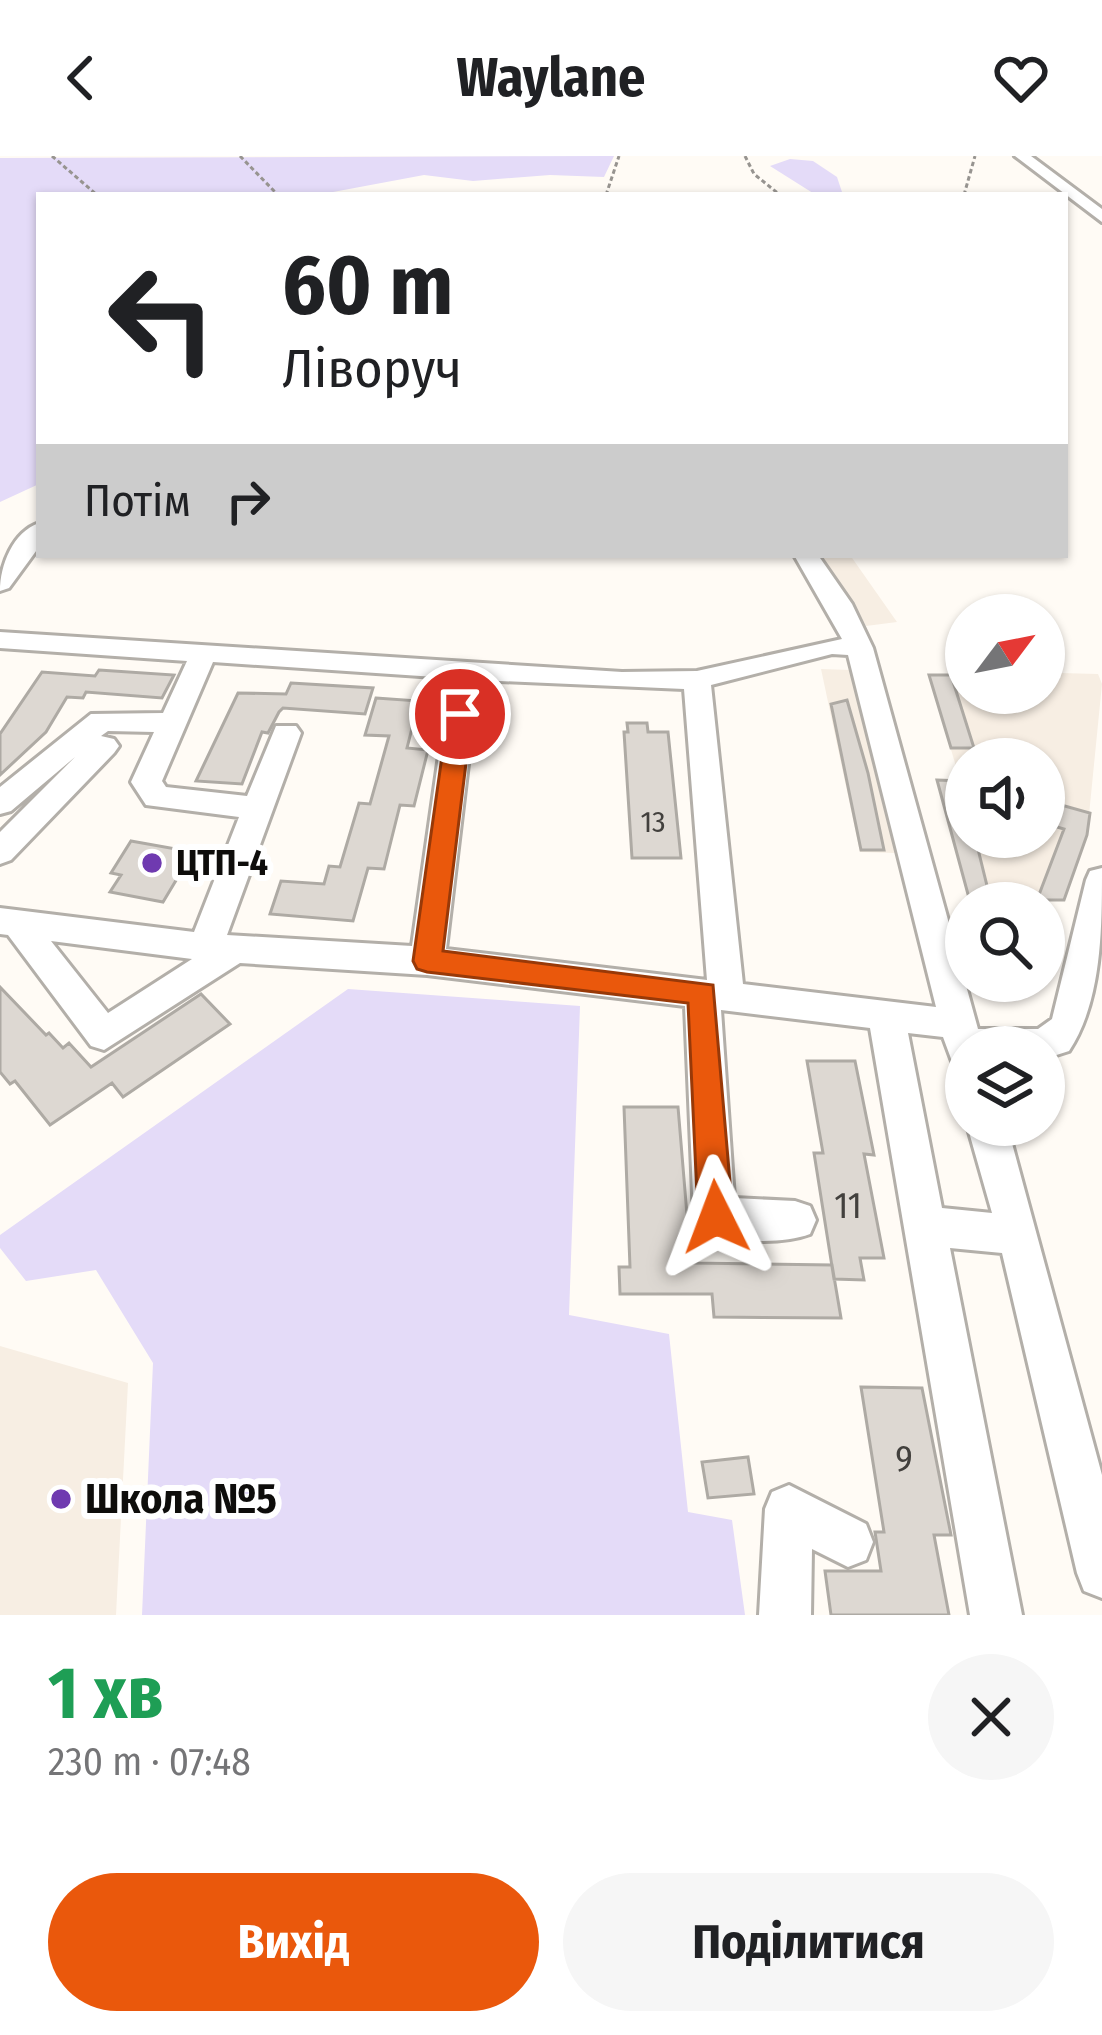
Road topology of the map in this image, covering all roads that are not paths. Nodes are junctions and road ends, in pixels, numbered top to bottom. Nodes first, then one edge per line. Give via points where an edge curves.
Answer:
1 (1022, 156) edge
2 (1102, 217) edge
3 (36, 534) edge
4 (808, 558) edge
5 (0, 583) edge
6 (0, 640) edge
7 (860, 648) junction
8 (204, 653) junction
9 (465, 673) junction
10 (697, 680) junction
11 (173, 723) junction
12 (286, 733) dead end
13 (77, 741) junction
14 (0, 803) edge
15 (260, 808) junction
16 (0, 852) edge
17 (1102, 880) edge
18 (10, 923) edge
19 (221, 948) junction
20 (427, 961) junction
21 (714, 995) junction
22 (886, 1015) junction
23 (958, 1026) edge
24 (1065, 1031) edge
25 (945, 1034) edge
26 (993, 1146) edge
27 (795, 1220) dead end
28 (925, 1226) junction
29 (1019, 1235) junction
30 (848, 1542) dead end
31 (1102, 1573) edge
32 (785, 1615) edge
33 (996, 1615) edge

1 - 2 street
3 - 5 street
4 - 7 street
6 - 8 street
7 - 10 street via 800,652
7 - 23 street
8 - 9 street
8 - 11 street
9 - 10 street
9 - 20 street
10 - 21 street
11 - 13 street via 101,721
11 - 15 street via 146,782 157,797
12 - 15 street
13 - 14 street
13 - 16 street via 104,746
15 - 19 street
17 - 24 street via 1082,987
18 - 19 street
18 - 19 street via 104,1035
19 - 20 street
20 - 21 street
21 - 22 street
21 - 27 street via 716,1217
22 - 25 street
22 - 28 street
26 - 29 street
28 - 29 street
28 - 33 street
29 - 31 street
30 - 32 street via 789,1509

